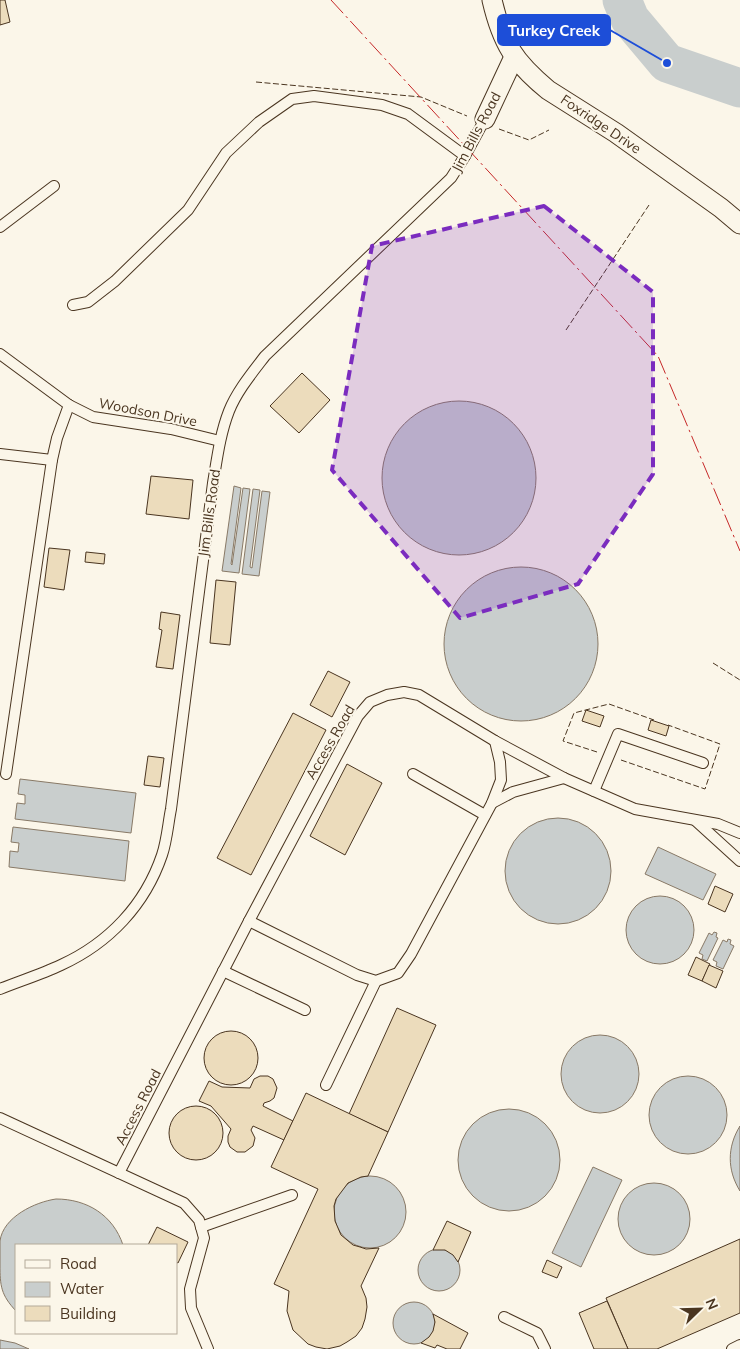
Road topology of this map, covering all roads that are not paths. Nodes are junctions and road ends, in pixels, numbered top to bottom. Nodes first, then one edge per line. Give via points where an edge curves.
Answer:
1 (492, 0) edge
2 (514, 57) junction
3 (485, 118) joint
4 (465, 156) junction
5 (54, 186) dead end
6 (740, 224) edge
7 (0, 227) edge
8 (73, 305) dead end
9 (0, 354) edge
10 (69, 405) junction
11 (220, 440) junction
12 (0, 454) edge
13 (52, 460) junction
14 (495, 741) junction
15 (703, 763) dead end
16 (6, 774) dead end
17 (413, 774) dead end
18 (564, 778) junction
19 (594, 791) junction
20 (492, 803) junction
21 (485, 815) junction
22 (696, 821) junction
23 (740, 834) edge
24 (740, 861) edge
25 (249, 921) junction
26 (223, 971) junction
27 (376, 981) junction
28 (0, 989) edge
29 (305, 1010) dead end
30 (326, 1085) dead end
31 (0, 1118) edge
32 (119, 1173) junction
33 (292, 1196) dead end
34 (201, 1227) junction
35 (504, 1317) dead end
36 (740, 1345) edge
37 (208, 1349) edge
38 (545, 1349) edge
39 (732, 1349) edge

1 - 2 street, Foxridge Drive via 502,35
2 - 3 street, Jim Bills Road
2 - 6 street, Foxridge Drive via 548,90 616,133
3 - 4 lane, Jim Bills Road
4 - 8 lane via 408,114 382,105 314,96 292,99 259,122 226,154 188,210 115,281 88,302
4 - 11 lane, Jim Bills Road via 452,178 265,356 229,410
5 - 7 lane
9 - 10 lane, Woodson Drive
10 - 11 lane, Woodson Drive via 93,417
10 - 13 lane
11 - 28 lane, Jim Bills Road via 171,809 163,852 155,873 131,912 97,944 60,966
12 - 13 lane
13 - 16 lane
14 - 18 lane, Access Road
14 - 20 lane via 501,780
14 - 25 lane, Access Road via 419,696 404,692 370,702 358,716
15 - 19 lane via 618,734
17 - 21 lane
18 - 19 lane, Access Road
18 - 20 lane via 513,792
19 - 22 lane, Access Road via 634,809
20 - 21 lane
21 - 27 lane via 411,954 398,973
22 - 23 lane, Access Road via 718,824
22 - 24 lane
25 - 26 lane, Access Road
25 - 27 lane via 357,975
26 - 29 lane
26 - 32 lane, Access Road
27 - 30 lane
31 - 32 lane
32 - 34 lane via 184,1203
33 - 34 lane
34 - 37 lane via 204,1238 190,1289 191,1308
35 - 38 lane via 537,1333
36 - 39 lane

